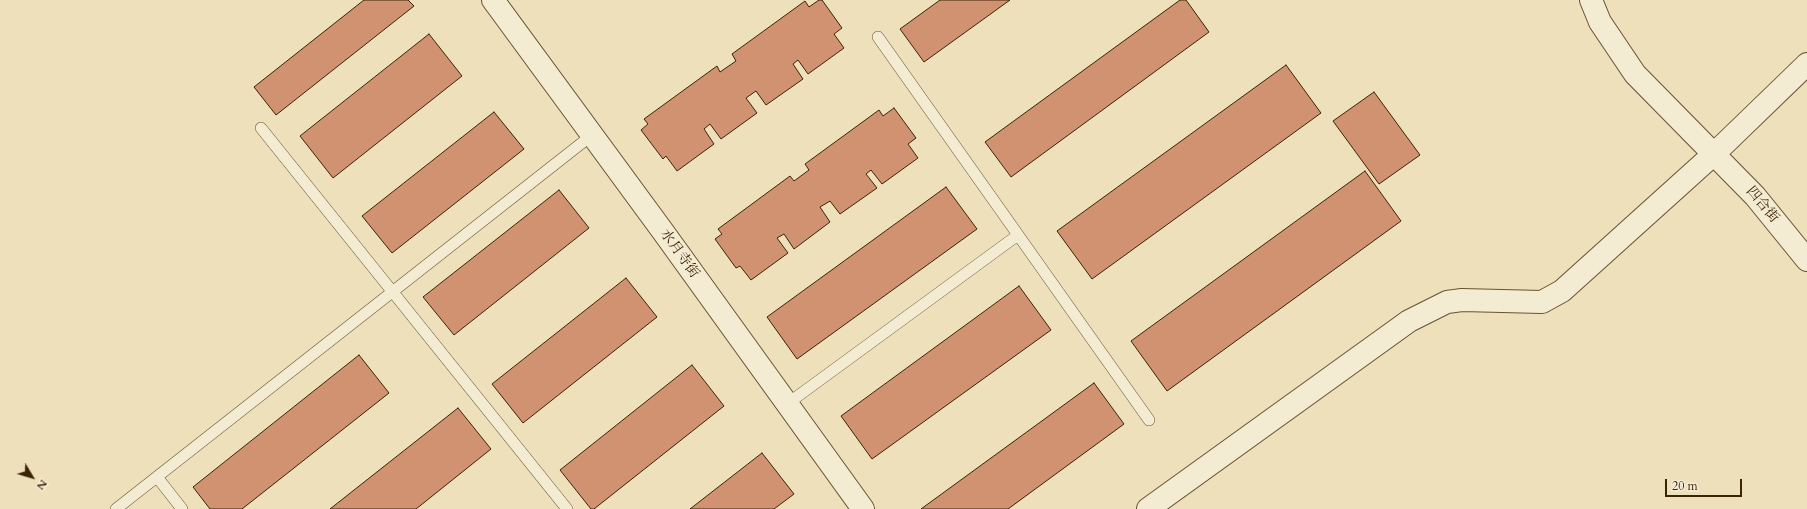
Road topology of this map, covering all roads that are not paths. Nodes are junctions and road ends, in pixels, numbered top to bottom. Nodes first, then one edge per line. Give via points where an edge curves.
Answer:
1 (493, 0) edge
2 (1591, 0) edge
3 (878, 37) dead end
4 (1807, 64) edge
5 (262, 128) dead end
6 (592, 135) junction
7 (1715, 153) junction
8 (1018, 235) junction
9 (1807, 260) edge
10 (393, 292) junction
11 (787, 404) junction
12 (1149, 420) dead end
13 (157, 477) junction
14 (116, 509) edge
15 (182, 509) edge
16 (567, 509) edge
17 (863, 509) edge
18 (1148, 509) edge

1 - 6 street, 水月寺街
2 - 7 street, 四合街 via 1600,22 1635,74
3 - 8 lane
4 - 7 street
5 - 10 lane
6 - 10 lane
6 - 11 street, 水月寺街
7 - 9 street, 四合街 via 1755,196
7 - 18 street via 1562,291 1542,302 1447,302 1410,321
8 - 11 lane
8 - 12 lane
10 - 13 lane
10 - 16 lane
11 - 17 street, 水月寺街
13 - 14 lane
13 - 15 lane

